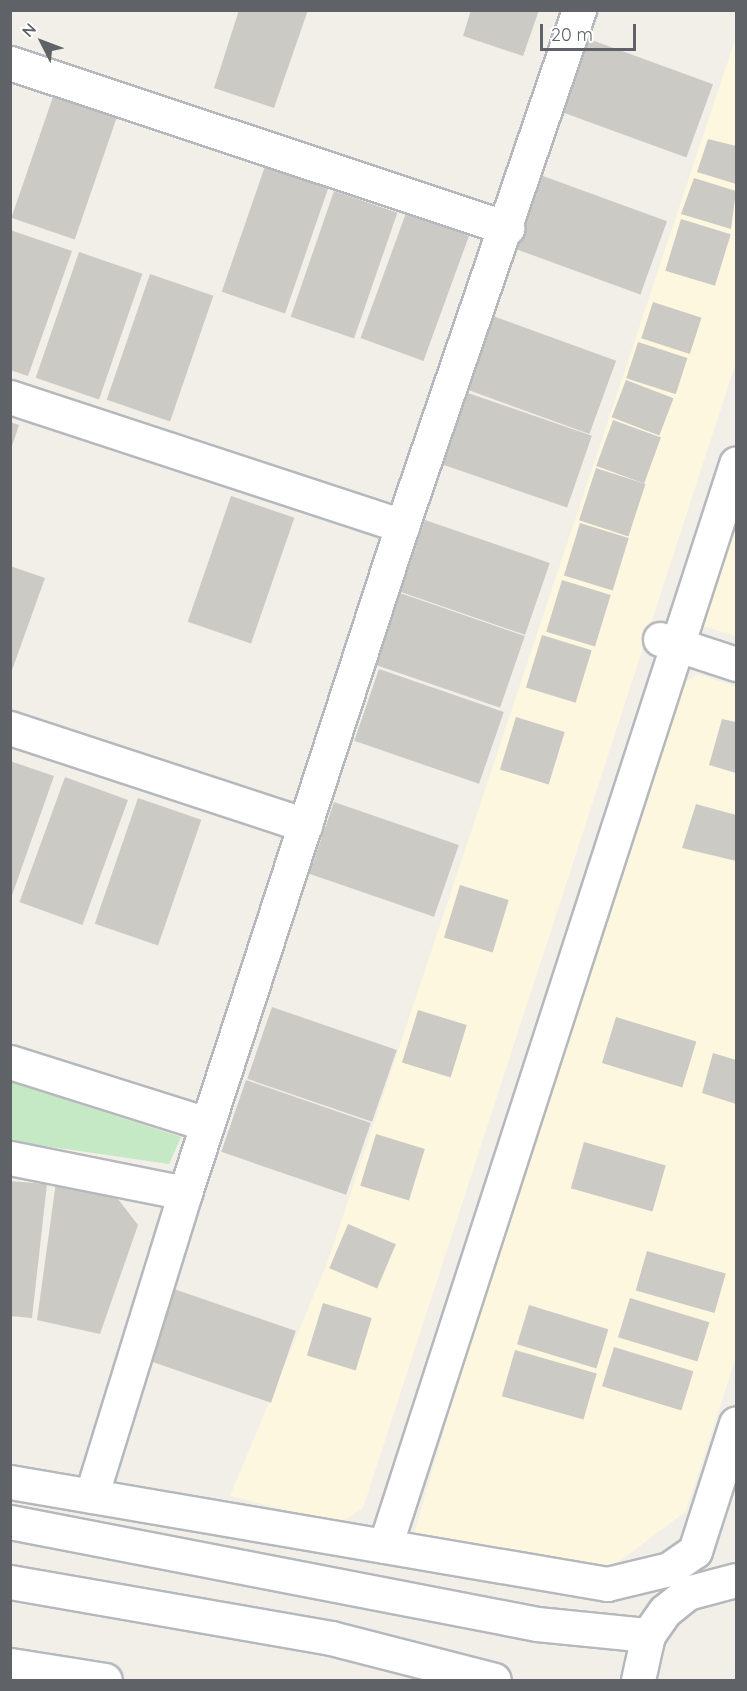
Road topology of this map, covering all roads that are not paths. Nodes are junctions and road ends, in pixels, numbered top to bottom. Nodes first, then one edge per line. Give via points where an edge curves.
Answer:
1 (579, 10) edge
2 (10, 63) edge
3 (507, 228) junction
4 (10, 397) edge
5 (736, 464) edge
6 (402, 526) junction
7 (668, 641) junction
8 (736, 664) edge
9 (10, 728) edge
10 (305, 825) junction
11 (10, 1062) edge
12 (207, 1125) junction
13 (10, 1158) edge
14 (185, 1193) junction
15 (736, 1423) edge
16 (10, 1482) edge
17 (91, 1496) junction
18 (10, 1522) edge
19 (386, 1546) junction
20 (736, 1580) edge
21 (10, 1582) edge
22 (648, 1635) junction
23 (10, 1665) edge
24 (105, 1680) edge
25 (495, 1680) edge
26 (638, 1680) edge

1 - 3 street
2 - 3 street
3 - 6 street
4 - 6 street
5 - 7 street
6 - 10 street
7 - 8 street
7 - 19 street
9 - 10 street
10 - 12 street
11 - 12 street
12 - 14 street
13 - 14 street
14 - 17 street
15 - 19 street via 695,1551 669,1569 607,1584
16 - 17 street
17 - 19 street
18 - 22 street via 537,1624
20 - 22 street via 687,1593 665,1611
21 - 25 street via 331,1638
22 - 26 street
23 - 24 street

